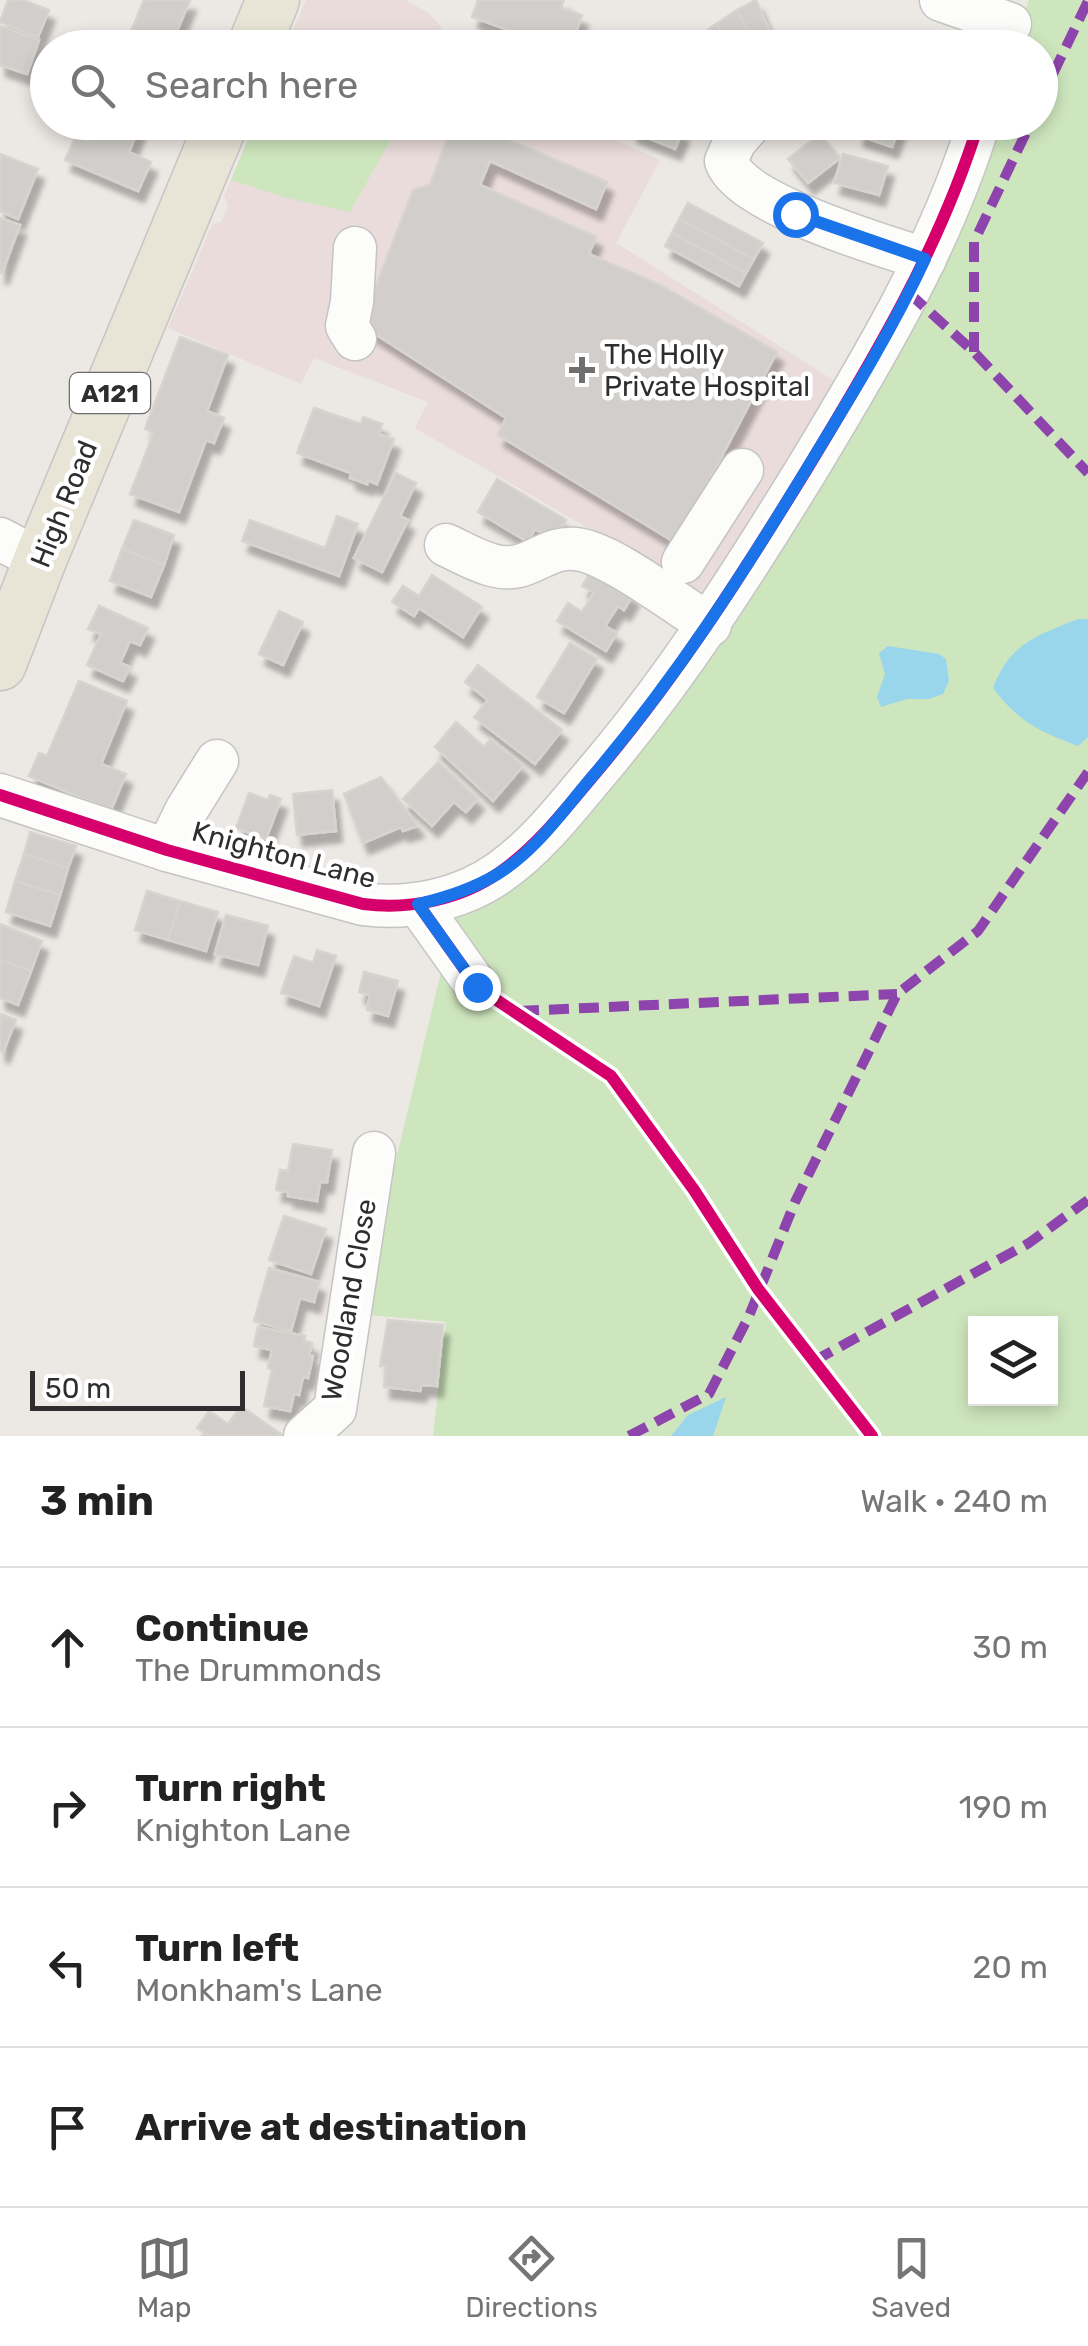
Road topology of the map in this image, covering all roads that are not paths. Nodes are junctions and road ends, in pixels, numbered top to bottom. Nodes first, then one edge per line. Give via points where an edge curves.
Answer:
1 (953, 2) edge
2 (1010, 24) edge
3 (213, 140) edge
4 (737, 140) edge
5 (974, 140) edge
6 (355, 248) dead end
7 (925, 259) junction
8 (355, 339) dead end
9 (742, 470) dead end
10 (446, 545) dead end
11 (20, 549) edge
12 (683, 562) dead end
13 (710, 625) junction
14 (0, 664) edge
15 (216, 761) dead end
16 (0, 795) edge
17 (167, 850) junction
18 (418, 904) junction
19 (477, 987) dead end
20 (374, 1153) dead end
21 (305, 1436) edge

1 - 2 street
3 - 11 main road, High Road / A121
4 - 7 street via 726,161 731,174 795,214
5 - 7 street, Knighton Lane
6 - 8 street via 346,326
7 - 13 street, Knighton Lane
9 - 12 street
10 - 13 street via 489,566 521,566 552,550 575,548 598,555
11 - 14 main road, High Road / A121
13 - 18 street, Knighton Lane via 644,716 536,842 498,874
15 - 17 street
16 - 17 street, Knighton Lane
17 - 18 street, Knighton Lane via 363,904
18 - 19 street
20 - 21 street, Woodland Close via 335,1409

